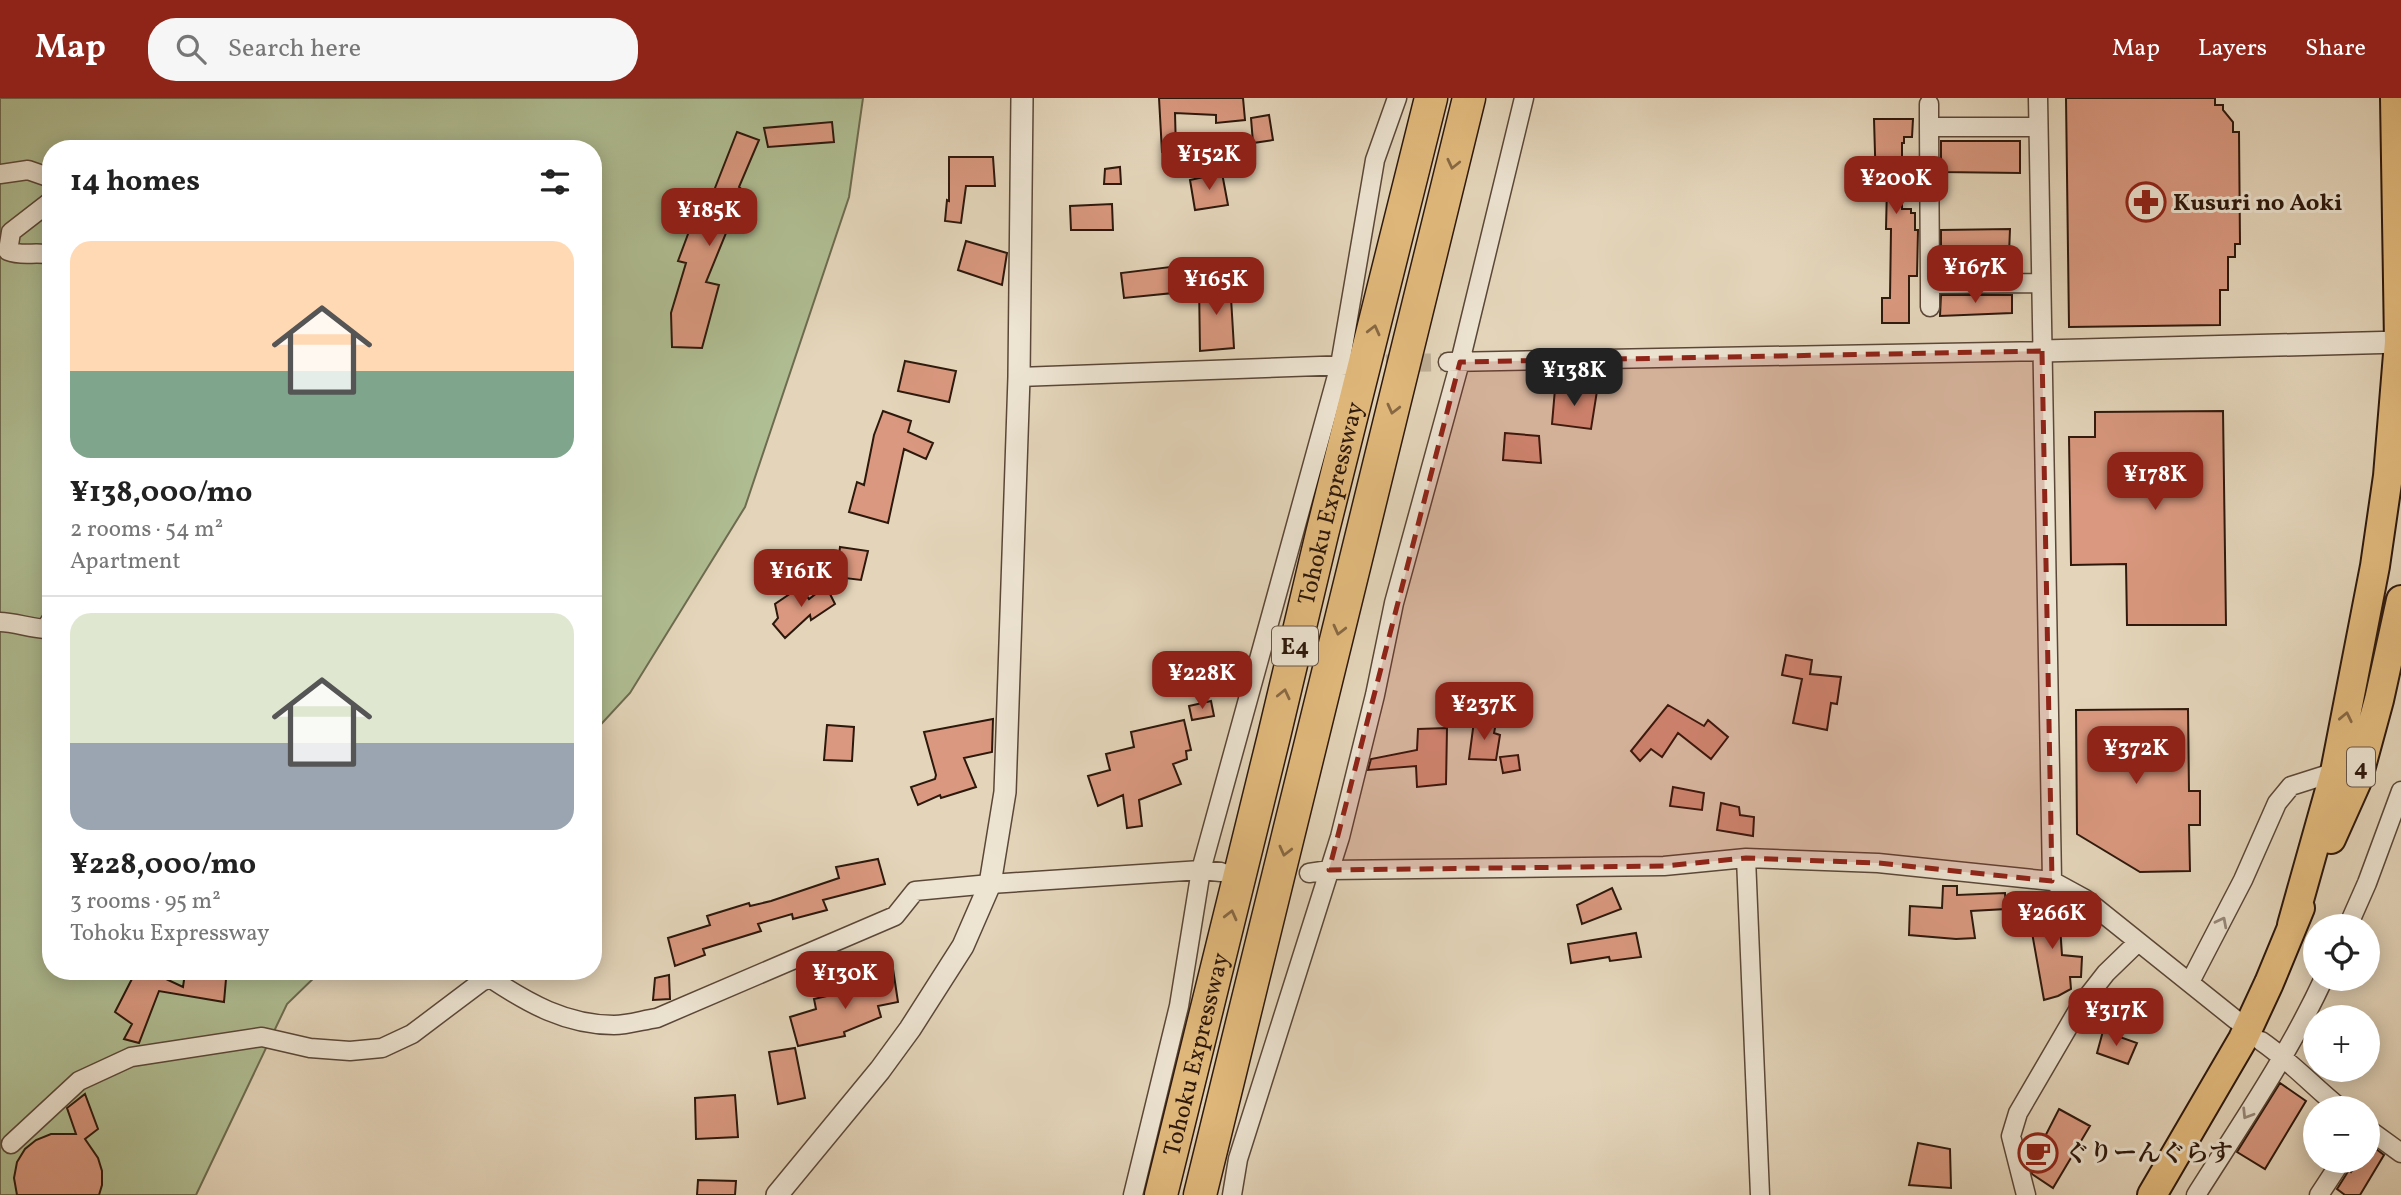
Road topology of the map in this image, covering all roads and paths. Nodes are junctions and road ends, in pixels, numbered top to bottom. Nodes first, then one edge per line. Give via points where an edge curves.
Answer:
1 (1022, 98) edge
2 (1397, 98) edge
3 (1432, 98) edge
4 (1469, 98) edge
5 (1524, 98) edge
6 (2038, 98) edge
7 (2395, 98) edge
8 (1928, 104) dead end
9 (1928, 127) junction
10 (2038, 127) junction
11 (0, 174) edge
12 (42, 175) edge
13 (42, 208) edge
14 (42, 253) edge
15 (2041, 283) junction
16 (1930, 284) junction
17 (1930, 307) dead end
18 (2400, 342) edge
19 (2042, 351) junction
20 (1454, 362) junction
21 (1346, 365) junction
22 (1019, 377) junction
23 (2401, 600) edge
24 (0, 622) edge
25 (42, 629) edge
26 (2335, 772) junction
27 (2401, 791) edge
28 (1746, 858) junction
29 (1201, 870) junction
30 (1329, 870) junction
31 (1221, 872) dead end
32 (1309, 873) dead end
33 (2052, 881) junction
34 (990, 884) junction
35 (2353, 914) edge
36 (2292, 925) junction
37 (2137, 943) junction
38 (486, 980) edge
39 (493, 980) edge
40 (2190, 982) junction
41 (2318, 991) edge
42 (2236, 1020) dead end
43 (2262, 1041) dead end
44 (2283, 1056) junction
45 (2325, 1096) edge
46 (2380, 1138) edge
47 (11, 1144) dead end
48 (2401, 1153) edge
49 (2333, 1173) edge
50 (777, 1195) edge
51 (1133, 1195) edge
52 (1161, 1195) edge
53 (1200, 1195) edge
54 (1232, 1195) edge
55 (1760, 1195) edge
56 (2026, 1195) edge
57 (2151, 1195) edge
58 (2196, 1195) edge
59 (2319, 1195) edge

1 - 22 street
2 - 21 street via 1375,160
52 -> 3 highway, Tohoku Expressway / E4
4 -> 53 highway, Tohoku Expressway / E4
5 - 20 street
6 - 10 street
7 - 18 highway, 4
8 - 9 street
9 - 10 street
9 - 16 street
10 - 15 street
11 - 12 street via 28,170
13 - 14 street via 11,232 8,251 19,256
15 - 16 street
15 - 19 street
16 - 17 street
18 - 19 street
26 -> 18 highway, 4 via 2375,566
19 - 20 street
19 - 33 street
20 - 30 street
21 - 22 street
21 - 29 street
22 - 34 street via 1005,792
23 - 36 highway, 4 via 2357,781
24 - 25 street
26 - 36 highway, 4
40 -> 26 street via 2277,803 2291,786
27 - 35 street
28 - 30 street via 1664,866
28 - 33 street via 1878,863
28 - 55 street
29 - 31 street
29 - 34 street
29 - 51 street via 1180,1006
30 - 32 street
30 - 54 street via 1238,1159
33 - 37 street via 2085,899
34 - 39 street via 915,891 895,916 657,1018 615,1025 573,1020 525,1002
34 - 50 street via 963,946 910,1029
36 - 57 highway, 4 via 2243,1039
37 - 40 street
37 - 56 street via 2081,1005 2018,1113 2011,1136
38 - 47 street via 412,1034 382,1048 310,1048 262,1037 131,1057 79,1081
40 - 42 street
41 - 44 street
43 - 44 street
44 - 45 street
44 -> 58 street
46 - 48 street
49 - 59 street

